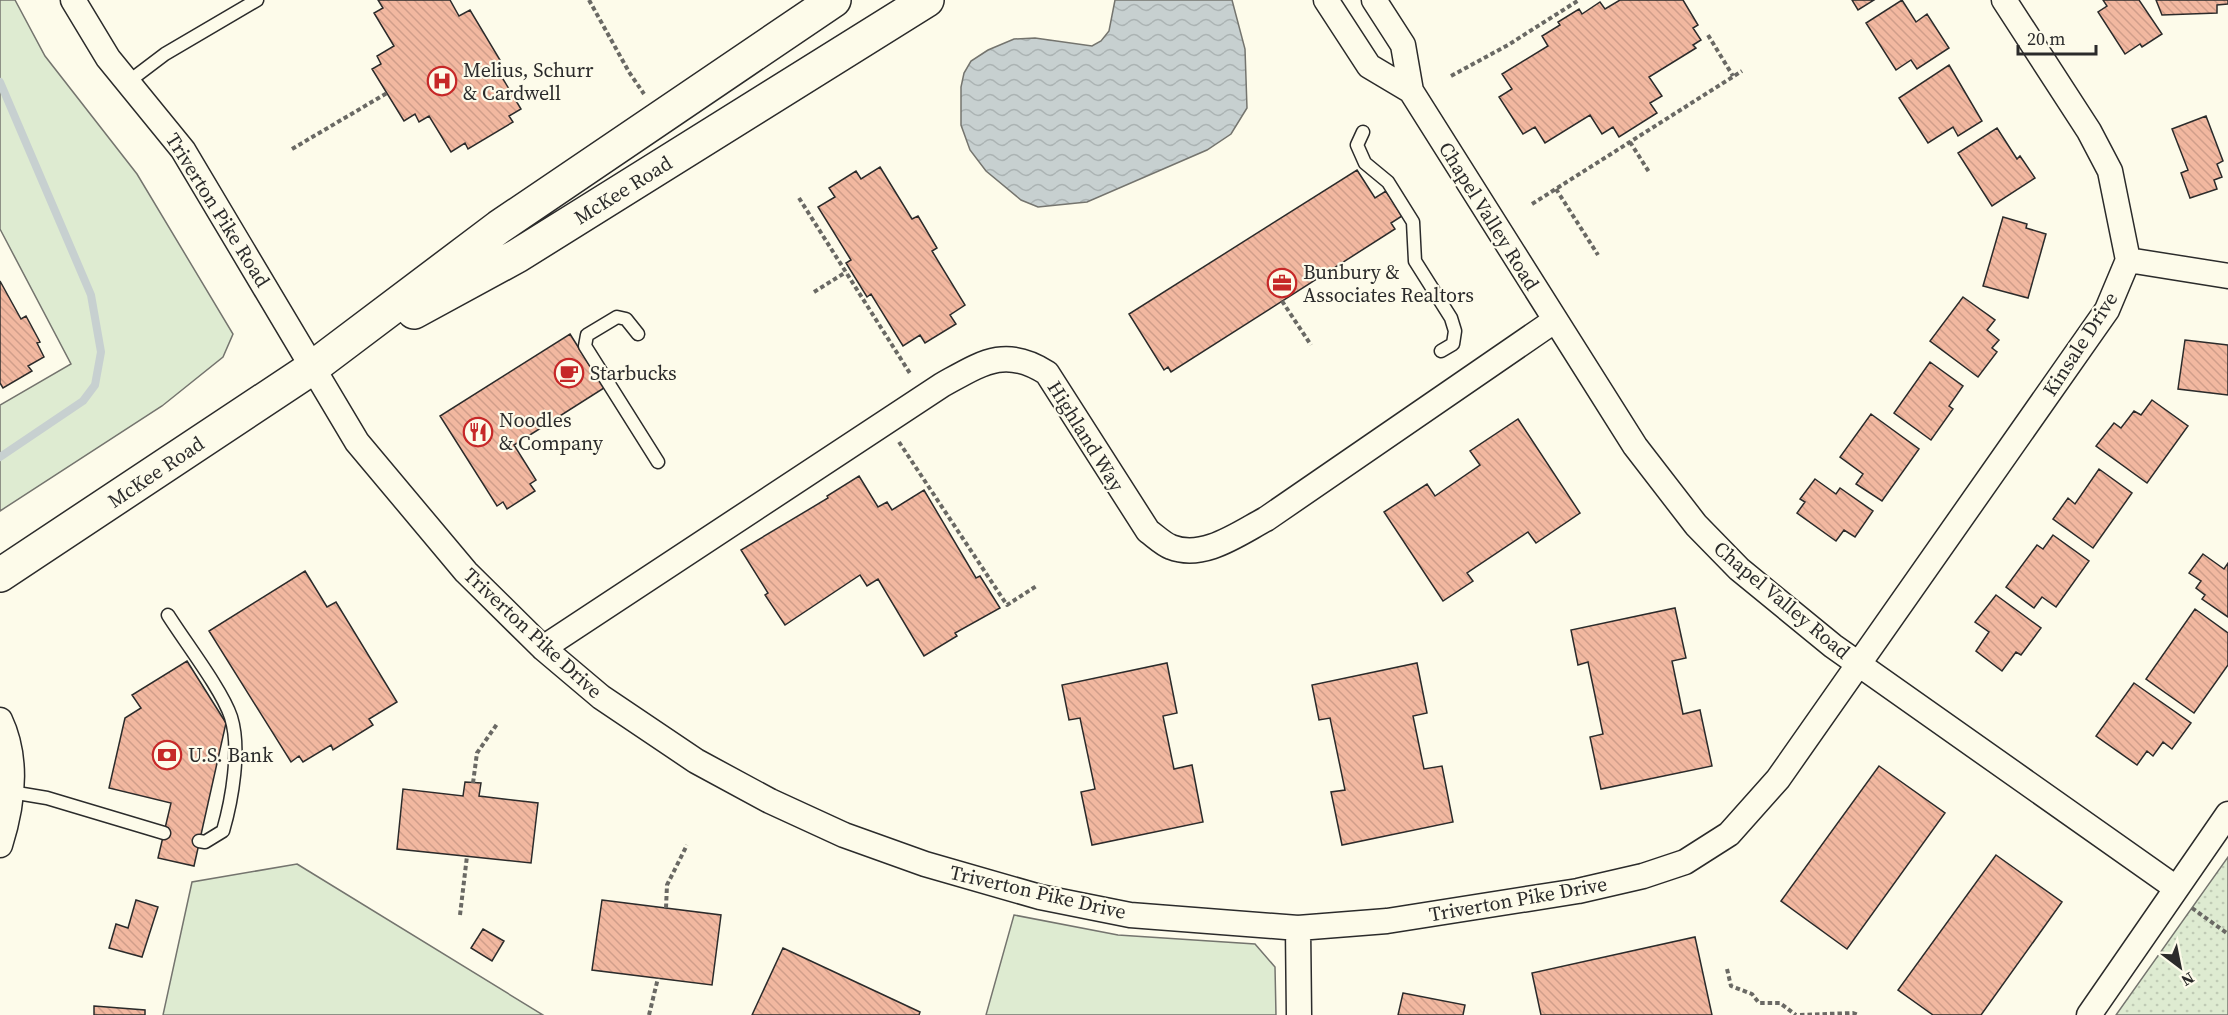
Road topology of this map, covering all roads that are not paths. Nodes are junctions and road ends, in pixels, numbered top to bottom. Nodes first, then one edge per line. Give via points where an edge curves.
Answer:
1 (74, 0) edge
2 (257, 0) edge
3 (834, 0) edge
4 (927, 0) edge
5 (1326, 0) edge
6 (1374, 0) edge
7 (2004, 0) edge
8 (128, 82) junction
9 (1411, 92) junction
10 (1363, 132) dead end
11 (2128, 260) junction
12 (2228, 276) edge
13 (1554, 321) junction
14 (638, 334) dead end
15 (1441, 351) dead end
16 (312, 368) junction
17 (658, 462) dead end
18 (0, 575) edge
19 (168, 615) dead end
20 (543, 648) junction
21 (1860, 665) junction
22 (0, 720) edge
23 (11, 792) junction
24 (2228, 814) edge
25 (164, 833) dead end
26 (200, 841) dead end
27 (0, 845) edge
28 (2176, 888) junction
29 (1298, 928) junction
30 (1299, 1015) edge
31 (2089, 1015) edge

1 - 8 street, Triverton Pike Road via 86,24
2 - 8 lane via 165,54
3 - 16 main road, McKee Road via 499,227
4 - 16 main road, McKee Road via 517,256
5 - 9 street, Chapel Valley Road via 1369,66
6 - 9 street, Chapel Valley Road via 1403,45
7 - 11 street via 2089,131 2110,171
8 - 16 street, Triverton Pike Road via 183,150
9 - 13 street, Chapel Valley Road
10 - 15 lane via 1357,145 1365,163 1388,182 1413,222 1415,261 1451,318 1453,344
11 - 12 street
11 - 21 street, Kinsale Drive via 2107,310
13 - 20 street, Highland Way via 1266,519 1225,541 1193,552 1170,547 1148,531 1047,373 1015,357 996,359 942,385
13 - 21 street, Chapel Valley Road via 1635,446 1696,525 1739,568
14 - 17 lane via 626,319 617,317 587,335 585,346
16 - 18 main road, McKee Road
16 - 20 street, Triverton Pike Drive via 357,442 466,572
19 - 26 lane via 224,703 234,733 231,801 223,831
20 - 29 street, Triverton Pike Drive via 601,697 696,760 770,801 844,835 925,864 1040,897 1130,915
21 - 28 street, Chapel Valley Road
21 - 29 street, Triverton Pike Drive via 1778,779 1729,834 1685,862 1578,891 1387,921
22 - 23 street via 13,763
23 - 25 lane via 47,798
23 - 27 street
24 - 28 street
28 - 31 street
29 - 30 street

